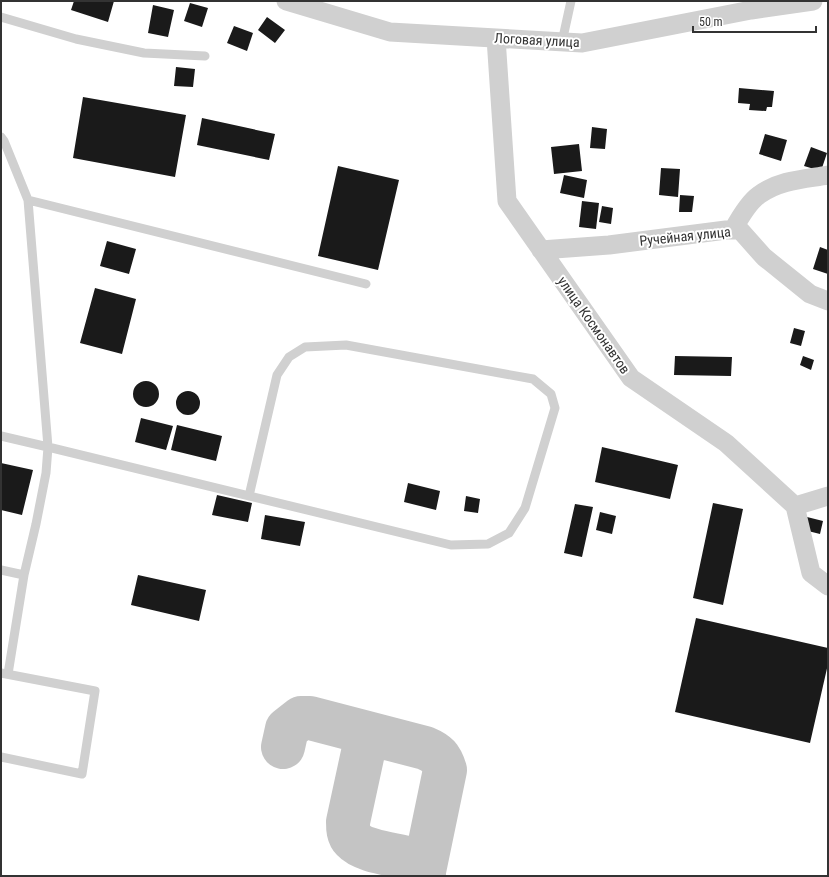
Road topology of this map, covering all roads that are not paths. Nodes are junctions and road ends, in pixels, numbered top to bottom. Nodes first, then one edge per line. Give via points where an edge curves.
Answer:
1 (286, 1) edge
2 (571, 1) edge
3 (813, 1) edge
4 (753, 6) edge
5 (1, 17) edge
6 (496, 38) junction
7 (562, 42) junction
8 (205, 56) dead end
9 (1, 137) edge
10 (828, 174) edge
11 (28, 200) junction
12 (733, 230) junction
13 (541, 250) junction
14 (366, 284) dead end
15 (828, 300) edge
16 (1, 436) edge
17 (48, 447) junction
18 (249, 496) junction
19 (828, 496) edge
20 (795, 506) junction
21 (1, 570) edge
22 (24, 575) junction
23 (828, 586) edge
24 (4, 673) edge
25 (1, 757) edge

1 - 6 street, Логовая улица via 390,32
2 - 7 lane
3 - 4 street, Логовая улица
4 - 7 street, Логовая улица via 582,43
5 - 8 lane via 76,39 144,53
6 - 7 street, Логовая улица
6 - 13 street, улица Космонавтов via 507,201
9 - 11 lane
10 - 12 street via 780,184 758,195
11 - 14 lane
11 - 17 lane
12 - 13 street, Ручейная улица via 609,245
12 - 15 street, Ручейная улица via 740,230 764,257 810,294
13 - 20 street, улица Космонавтов via 631,378 726,443
16 - 17 lane
17 - 18 lane
17 - 22 lane via 46,473
18 - 18 lane via 451,545 488,544 509,533 525,508 555,408 552,394 533,379 346,345 305,347 289,357 277,375
19 - 20 street
20 - 23 street via 811,573
21 - 22 lane
22 - 24 lane
24 - 25 lane via 95,691 82,774

